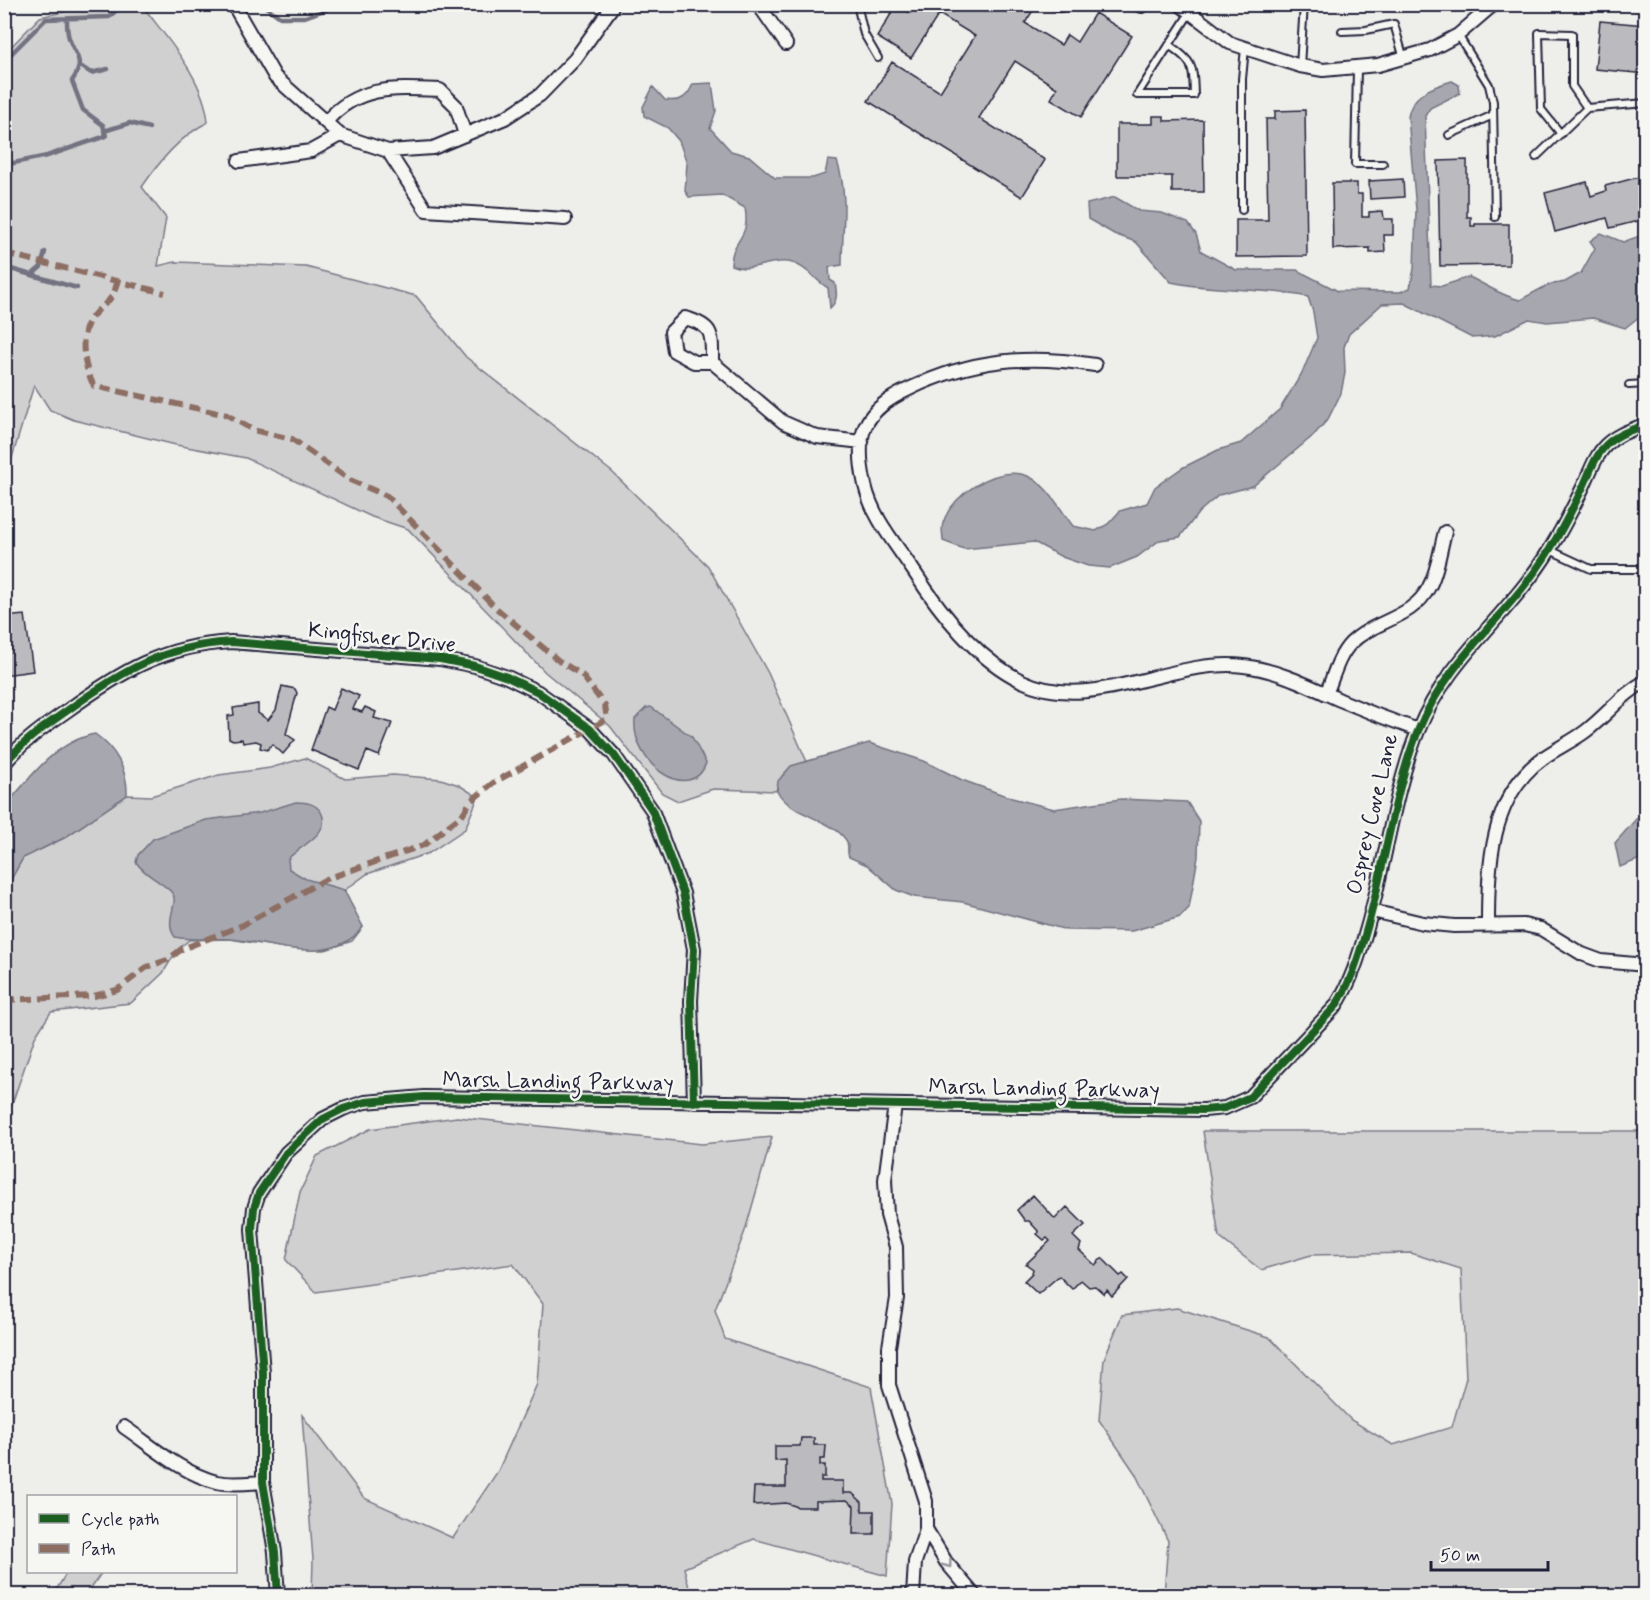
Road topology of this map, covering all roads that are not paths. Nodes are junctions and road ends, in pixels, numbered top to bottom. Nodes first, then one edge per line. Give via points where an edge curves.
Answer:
1 (614, 4) edge
2 (758, 4) edge
3 (857, 4) edge
4 (1050, 4) edge
5 (1080, 4) edge
6 (1125, 4) edge
7 (1147, 4) edge
8 (1304, 4) edge
9 (1494, 4) edge
10 (1184, 8) edge
11 (235, 10) edge
12 (1342, 31) dead end
13 (1458, 35) junction
14 (786, 44) dead end
15 (1169, 45) junction
16 (1245, 48) junction
17 (878, 58) dead end
18 (1404, 59) junction
19 (1300, 66) junction
20 (1357, 69) junction
21 (1646, 103) edge
22 (1587, 108) junction
23 (1493, 115) junction
24 (326, 122) junction
25 (1561, 134) junction
26 (340, 135) junction
27 (465, 135) junction
28 (1449, 135) dead end
29 (388, 151) junction
30 (1536, 157) dead end
31 (238, 161) dead end
32 (1383, 164) dead end
33 (1242, 210) dead end
34 (1496, 217) dead end
35 (565, 219) dead end
36 (712, 362) dead end
37 (1095, 364) dead end
38 (1646, 384) edge
39 (1629, 385) dead end
40 (1646, 424) edge
41 (862, 442) junction
42 (1444, 532) dead end
43 (1550, 550) junction
44 (1646, 569) edge
45 (1646, 681) edge
46 (1326, 694) junction
47 (1418, 730) junction
48 (4, 764) edge
49 (1372, 911) junction
50 (1488, 925) junction
51 (1646, 965) edge
52 (694, 1102) junction
53 (895, 1105) junction
54 (124, 1427) dead end
55 (264, 1482) junction
56 (926, 1529) junction
57 (278, 1596) edge
58 (913, 1596) edge
59 (975, 1596) edge

1 - 27 street via 575,59 540,95 506,118
2 - 14 street
3 - 17 lane via 864,34
4 - 5 lane via 1059,8
6 - 7 lane via 1142,9
8 - 19 lane
9 - 13 street
10 - 15 lane
10 - 16 street via 1230,43
11 - 24 street via 276,77
12 - 18 lane via 1394,24
13 - 18 street
13 - 23 lane via 1489,85
15 - 15 lane via 1163,55 1137,95 1194,95 1193,65
16 - 19 street
16 - 33 lane
18 - 20 street
19 - 20 street
20 - 32 lane via 1355,164
21 - 22 lane
22 - 25 lane
22 - 25 lane via 1572,86 1572,34 1539,33 1541,109
23 - 28 lane
23 - 34 lane
24 - 26 street
24 - 27 street via 339,106 365,93 399,88 440,90 456,106
25 - 30 lane
26 - 29 street
26 - 31 street via 311,151
27 - 29 street via 433,148
29 - 35 street via 426,210
36 - 41 street via 783,422 817,436
37 - 41 street, Osprey Cove Lane via 1035,358 968,366 940,374 879,407 865,427
38 - 39 lane
40 - 43 street via 1615,438 1598,455
41 - 46 street, Osprey Cove Lane via 864,484 878,519 948,617 988,660 1006,673 1051,690 1086,691 1228,664 1278,673
42 - 46 street via 1429,588 1407,611 1351,643 1343,652
43 - 44 lane via 1591,569
43 - 47 street via 1515,599 1450,671
45 - 50 street via 1620,698 1585,732 1543,758 1517,784 1501,816 1493,846
46 - 47 street, Osprey Cove Lane
47 - 49 street, Osprey Cove Lane
48 - 52 street, Kingfisher Drive via 35,733 122,672 160,655 204,644 231,642 440,659 486,670 538,692 590,729 614,755 652,810 666,841 693,933
49 - 50 street via 1423,923
49 - 53 street, Marsh Landing Parkway via 1357,962 1335,1007 1239,1104 1204,1110
50 - 51 street via 1541,928 1582,954 1601,961
52 - 53 street, Marsh Landing Parkway
52 - 55 street, Marsh Landing Parkway via 394,1098 343,1109 305,1133 273,1169 254,1208
53 - 56 street via 885,1180 887,1215 896,1248 897,1298 889,1347 889,1385 926,1501
54 - 55 street via 205,1478 233,1484
55 - 57 street, Marsh Landing Parkway
56 - 58 street via 915,1562
56 -> 59 street via 946,1562

